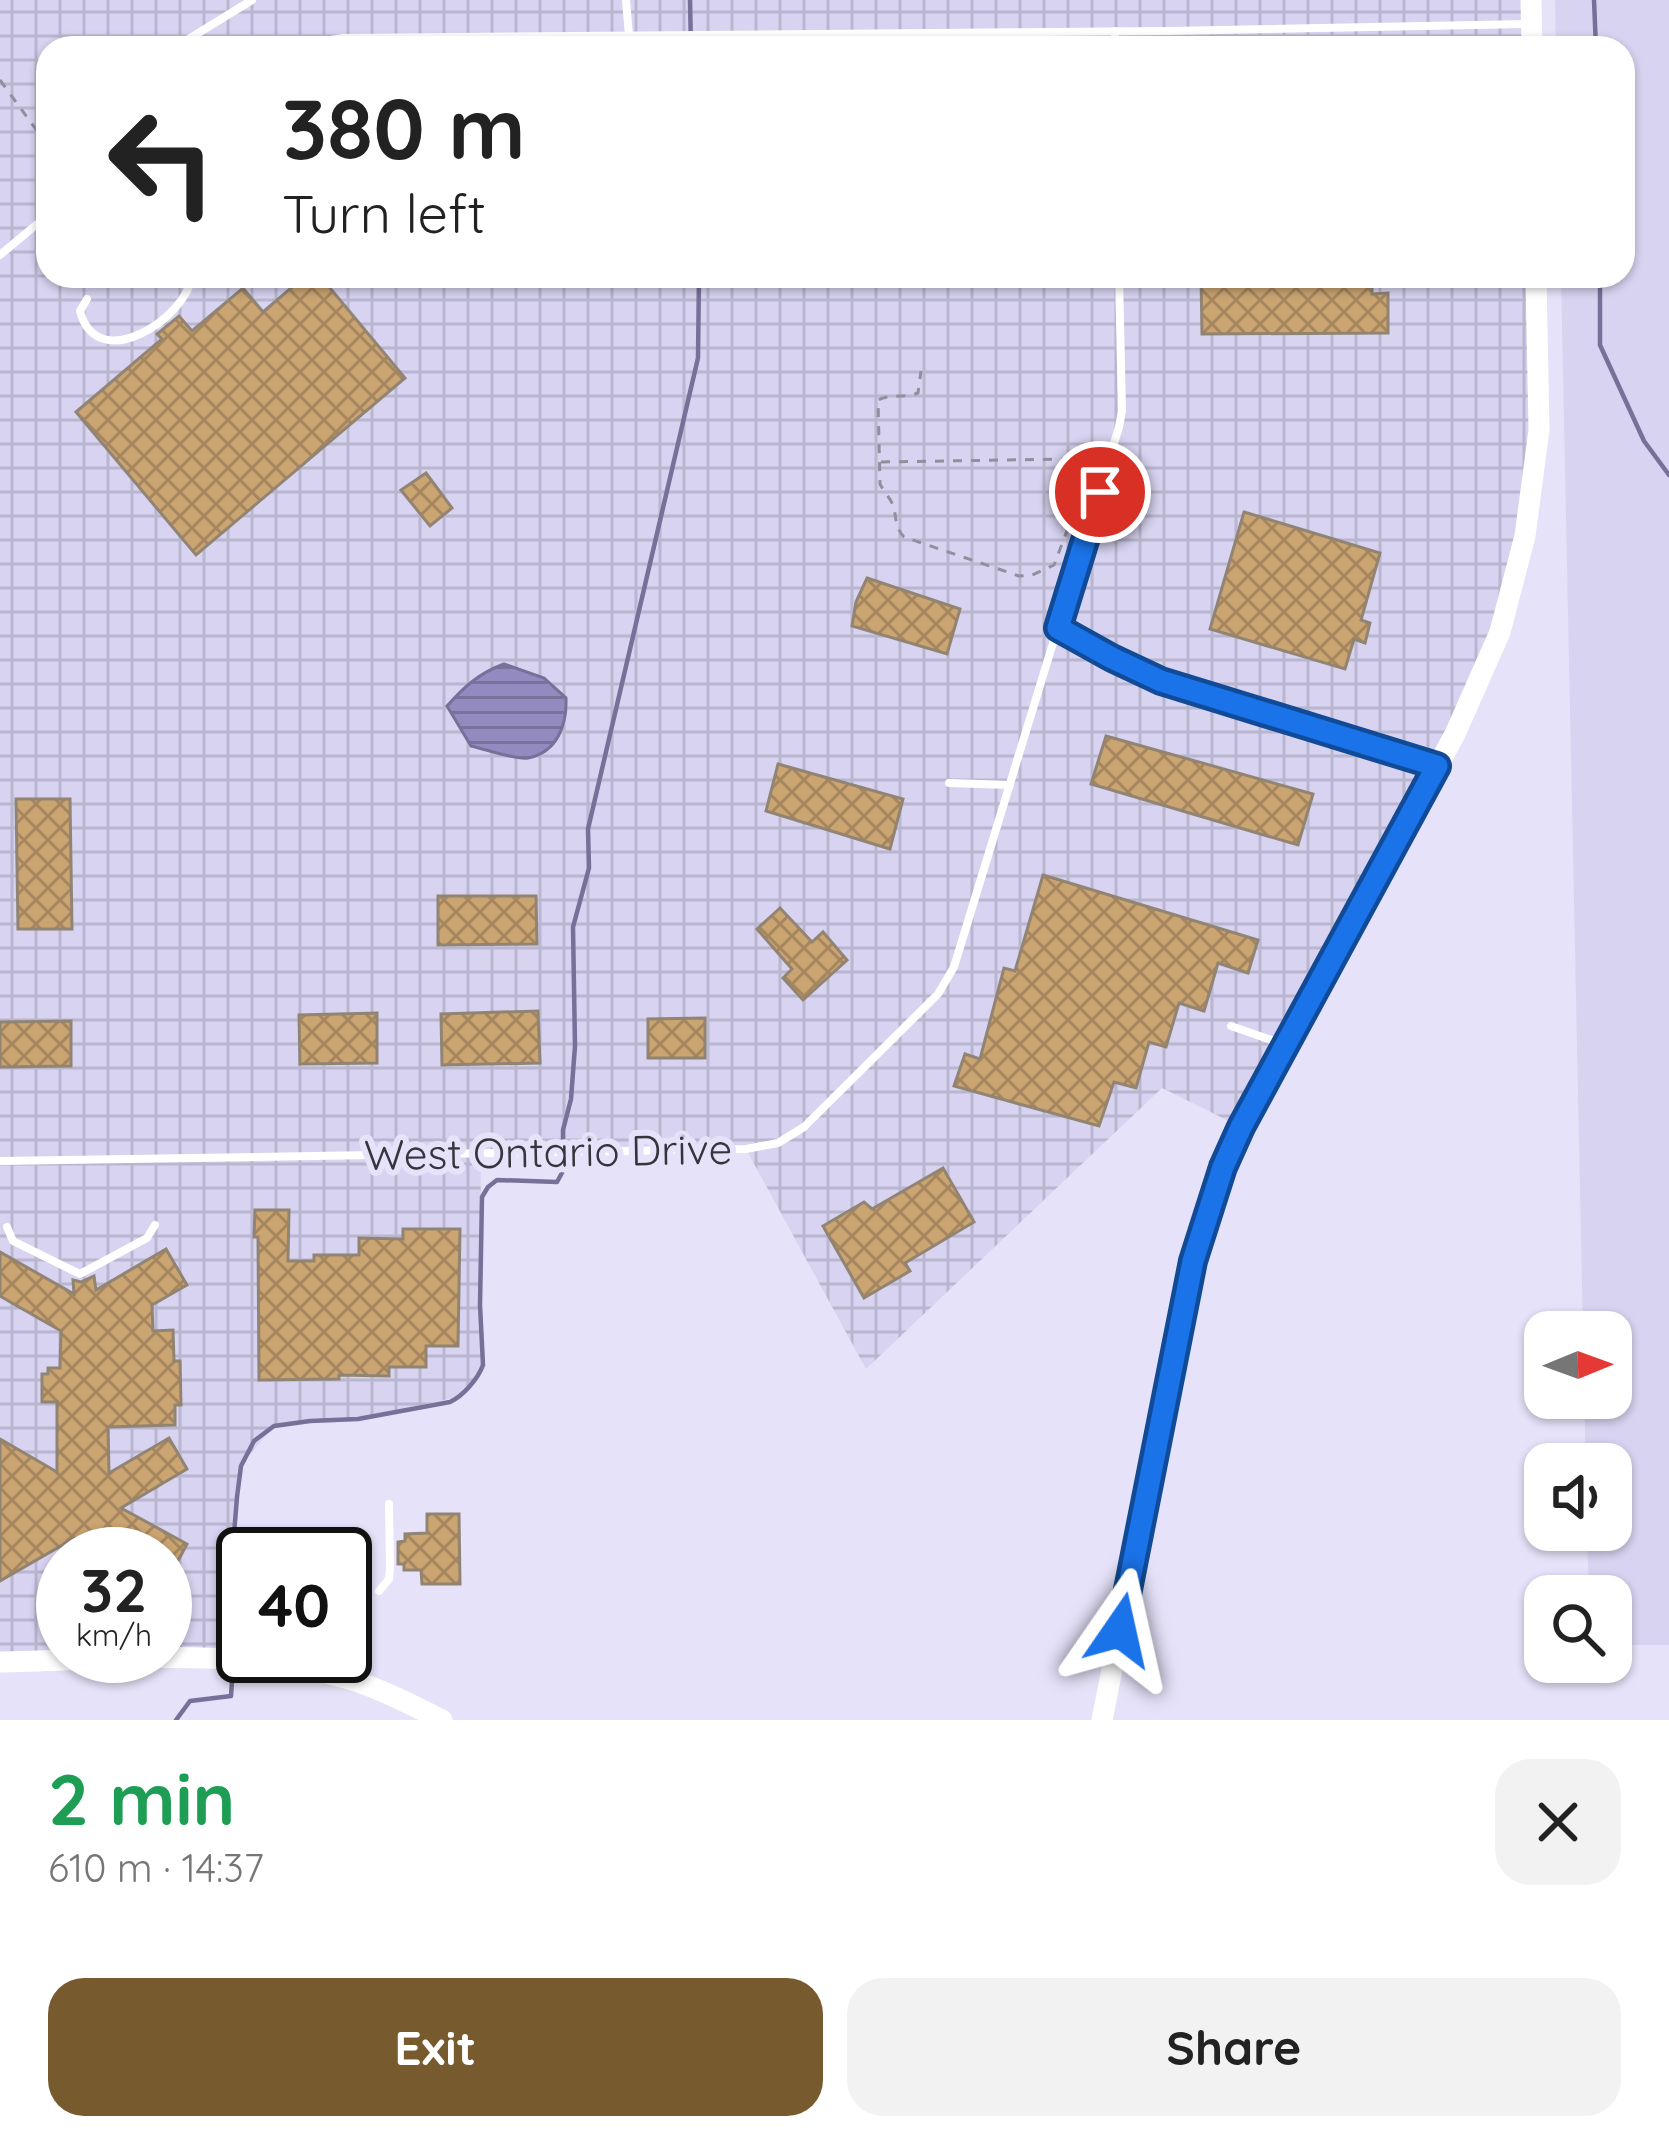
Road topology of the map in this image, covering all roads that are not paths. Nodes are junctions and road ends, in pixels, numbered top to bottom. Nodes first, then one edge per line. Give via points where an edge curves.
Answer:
1 (252, 0) edge
2 (626, 0) edge
3 (1531, 0) edge
4 (1532, 24) junction
5 (1115, 32) junction
6 (194, 36) edge
7 (629, 36) joint
8 (1115, 36) edge
9 (1532, 36) edge
10 (36, 225) edge
11 (0, 255) edge
12 (189, 288) edge
13 (1119, 288) edge
14 (1536, 288) edge
15 (87, 299) dead end
16 (1058, 628) junction
17 (1437, 766) junction
18 (949, 783) dead end
19 (1010, 785) junction
20 (1231, 1026) dead end
21 (1286, 1045) junction
22 (0, 1161) edge
23 (155, 1225) dead end
24 (8, 1227) dead end
25 (389, 1504) dead end
26 (379, 1591) dead end
27 (0, 1662) edge
28 (442, 1720) edge
29 (1102, 1720) edge

1 - 6 lane
2 - 7 lane
3 - 4 street
4 - 5 lane
4 - 9 street
5 - 7 lane
5 - 8 lane
10 - 11 lane
12 - 15 lane via 150,332 124,340 86,327 80,311
13 - 16 lane, West Ontario Drive via 1122,411
14 - 17 street via 1539,430 1525,536 1500,632
16 - 17 lane via 1161,681
16 - 19 lane, West Ontario Drive
17 - 21 street
18 - 19 lane
19 - 22 lane, West Ontario Drive via 954,967 938,994 804,1127 778,1143
20 - 21 lane
21 - 29 street via 1223,1167 1193,1261
23 - 24 lane via 147,1238 80,1274 13,1241
25 - 26 lane via 389,1579
27 - 28 street via 235,1660 352,1680

